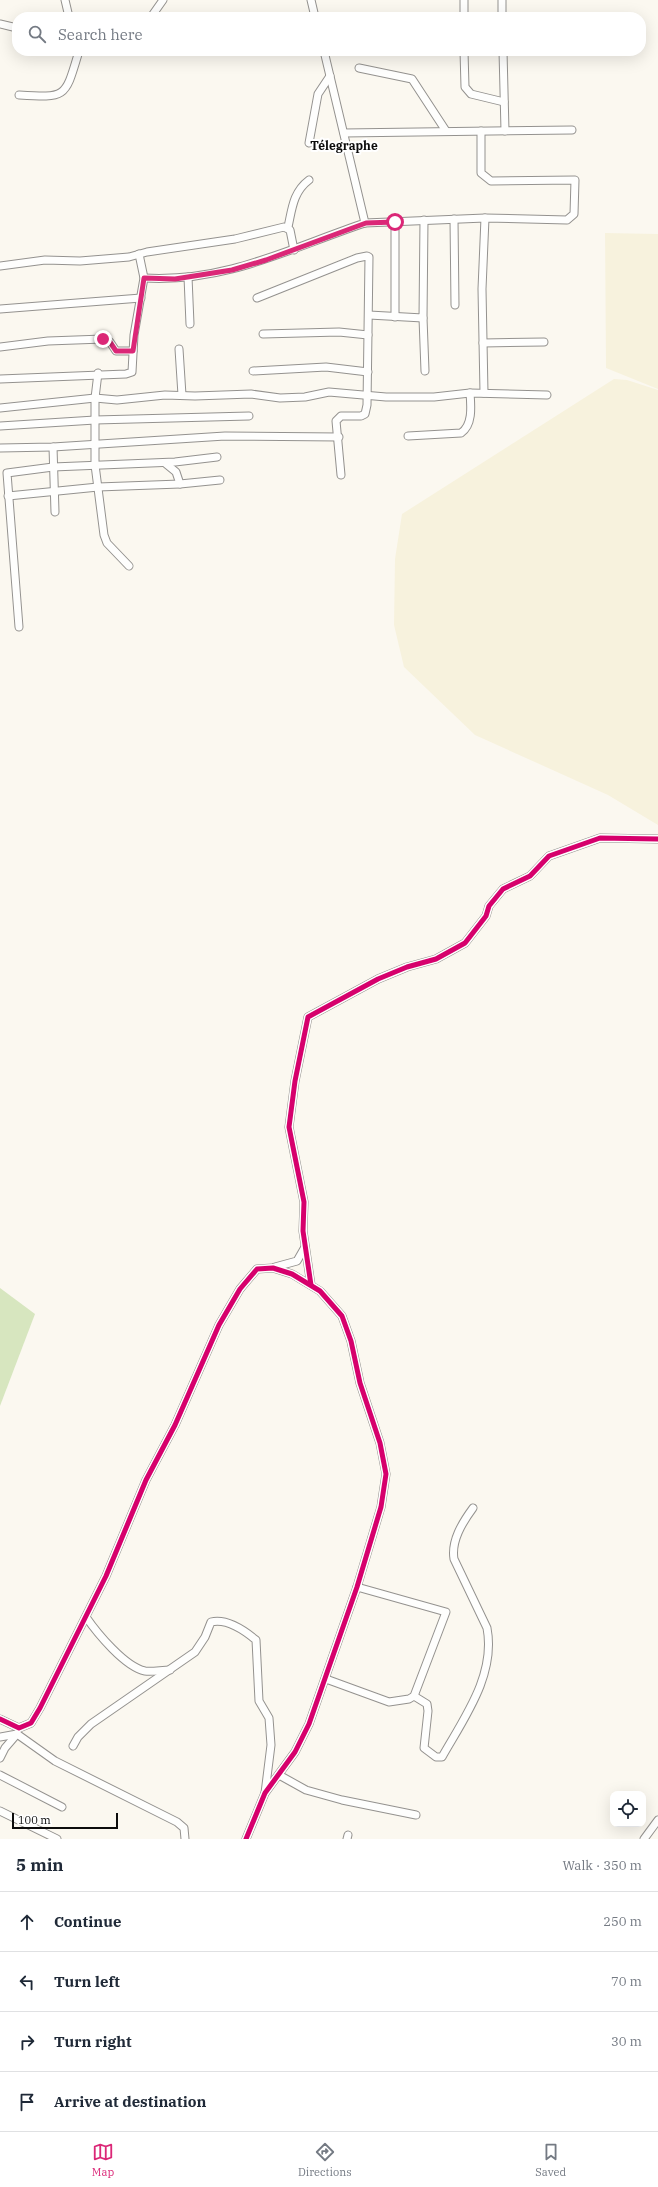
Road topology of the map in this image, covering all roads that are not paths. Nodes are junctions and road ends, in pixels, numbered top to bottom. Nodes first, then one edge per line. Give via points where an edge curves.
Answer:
1 (65, 0) edge
2 (163, 0) edge
3 (311, 0) edge
4 (464, 0) edge
5 (502, 0) edge
6 (68, 12) edge
7 (155, 12) edge
8 (314, 12) edge
9 (464, 12) edge
10 (502, 12) edge
11 (0, 24) edge
12 (12, 27) edge
13 (77, 56) edge
14 (325, 56) edge
15 (464, 56) edge
16 (503, 56) edge
17 (359, 68) dead end
18 (330, 76) junction
19 (19, 95) dead end
20 (504, 102) junction
21 (572, 130) dead end
22 (446, 131) junction
23 (481, 131) junction
24 (505, 131) junction
25 (344, 133) junction
26 (309, 143) dead end
27 (309, 180) dead end
28 (485, 218) junction
29 (454, 219) junction
30 (424, 220) junction
31 (395, 222) junction
32 (366, 223) junction
33 (288, 228) junction
34 (294, 250) junction
35 (139, 254) junction
36 (0, 266) edge
37 (188, 277) junction
38 (144, 278) junction
39 (141, 298) junction
40 (257, 298) dead end
41 (455, 305) dead end
42 (0, 309) edge
43 (369, 315) junction
44 (395, 317) junction
45 (423, 318) junction
46 (190, 324) dead end
47 (263, 334) dead end
48 (368, 335) junction
49 (544, 342) dead end
50 (483, 343) junction
51 (0, 347) edge
52 (179, 349) dead end
53 (133, 351) junction
54 (254, 371) dead end
55 (425, 371) dead end
56 (368, 372) junction
57 (98, 373) junction
58 (0, 378) edge
59 (470, 393) junction
60 (484, 394) junction
61 (182, 395) junction
62 (547, 395) dead end
63 (368, 396) junction
64 (95, 398) junction
65 (0, 408) edge
66 (249, 416) dead end
67 (95, 420) junction
68 (0, 426) edge
69 (408, 436) dead end
70 (339, 437) junction
71 (95, 444) junction
72 (53, 447) junction
73 (0, 448) edge
74 (216, 457) dead end
75 (164, 463) junction
76 (95, 465) junction
77 (53, 467) junction
78 (341, 475) dead end
79 (220, 480) dead end
80 (180, 484) junction
81 (98, 487) junction
82 (55, 492) junction
83 (8, 496) junction
84 (55, 512) dead end
85 (130, 566) dead end
86 (19, 627) dead end
87 (658, 839) edge
88 (305, 1247) junction
89 (273, 1268) junction
90 (311, 1285) junction
91 (472, 1508) dead end
92 (357, 1587) junction
93 (86, 1617) junction
94 (170, 1670) junction
95 (326, 1679) junction
96 (414, 1696) junction
97 (0, 1719) edge
98 (18, 1731) junction
99 (0, 1737) edge
100 (73, 1746) dead end
101 (0, 1758) edge
102 (0, 1775) edge
103 (279, 1775) junction
104 (265, 1793) junction
105 (62, 1807) dead end
106 (0, 1811) edge
107 (416, 1815) dead end
108 (658, 1820) edge
109 (57, 1839) edge
110 (185, 1839) edge
111 (246, 1839) edge
112 (644, 1839) edge

1 - 6 street
2 - 7 street
3 - 8 street
4 - 9 street
5 - 10 street
11 - 12 street
13 - 19 street via 72,74 60,94 52,97
14 - 18 street
15 - 20 street via 465,87 471,94
16 - 20 street
17 - 22 street via 412,79
18 - 25 street
18 - 26 street via 318,94
20 - 24 street
21 - 24 street
22 - 23 street
22 - 25 street
23 - 24 street
23 - 28 street via 481,173 491,181 576,180 574,214 567,220
25 - 32 street
27 - 33 street via 296,194
28 - 29 street
28 - 50 street
29 - 30 street
29 - 41 street
30 - 31 street
30 - 45 street
31 - 32 street
31 - 44 street
32 - 34 street
33 - 34 street
33 - 35 street
34 - 37 street via 232,270
35 - 36 street
35 - 38 street
37 - 38 street
37 - 46 street
38 - 39 street
39 - 42 street
39 - 53 street
40 - 43 street via 367,256 370,263
43 - 44 street
43 - 48 street
44 - 45 street
45 - 55 street
47 - 48 street via 339,332
48 - 56 street
49 - 50 street
50 - 60 street
51 - 53 street via 48,341 103,339 110,342 116,351
52 - 61 street
53 - 57 street via 133,368 130,373
54 - 56 street via 326,367
56 - 63 street
57 - 58 street
57 - 64 street
59 - 60 street
59 - 63 street via 434,397
59 - 69 street via 470,419 461,433
60 - 62 street
61 - 63 street via 251,394 280,398 337,392
61 - 64 street via 117,400
63 - 70 street via 365,414 338,418 336,421
64 - 65 street
64 - 67 street
66 - 67 street
67 - 68 street
67 - 71 street
70 - 71 street via 225,436
70 - 78 street
71 - 72 street
71 - 76 street
72 - 73 street
72 - 77 street
74 - 75 street
75 - 76 street
75 - 80 street via 176,472
76 - 77 street
76 - 81 street
77 - 82 street
77 - 83 street via 7,473
79 - 80 street
80 - 81 street
81 - 82 street
81 - 85 street via 107,543
82 - 83 street
82 - 84 street
83 - 86 street
87 - 88 street via 600,838 549,856 530,876 503,889 466,943 436,958 378,979 308,1017 296,1074 289,1127 304,1202 302,1231
88 - 89 street via 297,1261
88 - 90 street
89 - 90 street via 292,1274
89 - 93 street via 257,1269 240,1289 219,1325 175,1425 146,1480
90 - 92 street via 320,1291 342,1316 380,1443 386,1474 381,1507
91 - 96 street via 454,1542 452,1553 487,1628 488,1657 476,1696 442,1757 436,1757 424,1748 427,1704
92 - 95 street
92 - 96 street via 446,1612
93 - 94 street via 107,1644 133,1666 144,1671
93 - 98 street via 40,1708 30,1723
94 - 100 street via 91,1724
94 - 104 street via 195,1652 205,1638 211,1622 218,1620 244,1630 256,1640 259,1701 269,1718 271,1745
95 - 96 street via 389,1702
95 - 103 street via 309,1724 295,1752
97 - 98 street
98 - 99 street
98 - 101 street
98 - 110 street via 55,1760 177,1822 184,1828
102 - 105 street
103 - 104 street
103 - 107 street via 306,1790
104 - 111 street
106 - 109 street
108 - 112 street

